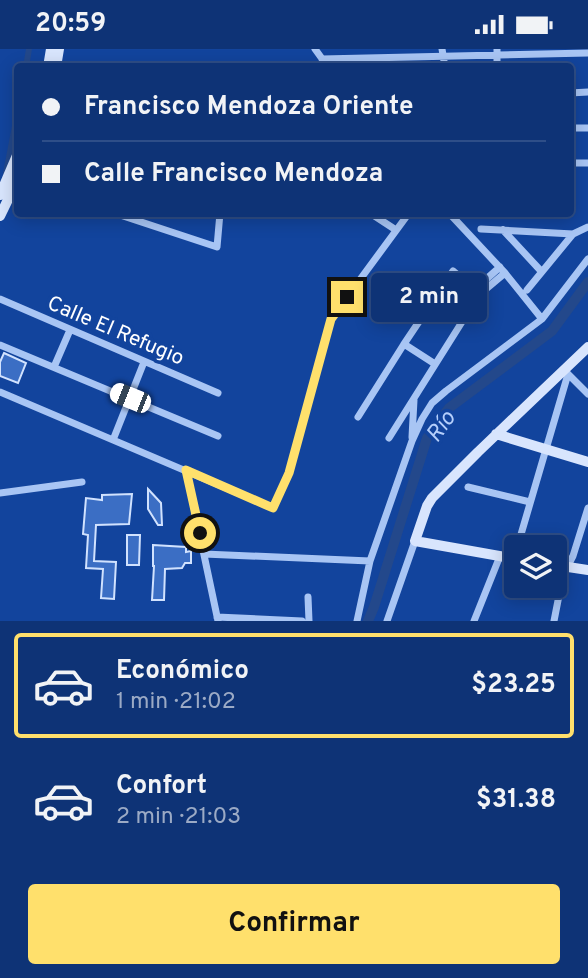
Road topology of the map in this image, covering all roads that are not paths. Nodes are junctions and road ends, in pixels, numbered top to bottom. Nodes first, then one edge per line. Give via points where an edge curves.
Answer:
1 (315, 49) edge
2 (345, 49) edge
3 (546, 51) edge
4 (497, 52) edge
5 (395, 53) edge
6 (588, 53) edge
7 (446, 56) edge
8 (345, 58) junction
9 (322, 59) junction
10 (325, 63) edge
11 (14, 162) edge
12 (14, 187) edge
13 (0, 195) edge
14 (1, 213) edge
15 (126, 217) edge
16 (220, 217) edge
17 (376, 217) edge
18 (406, 217) edge
19 (453, 217) edge
20 (588, 227) edge
21 (481, 229) dead end
22 (396, 230) junction
23 (502, 230) junction
24 (573, 234) junction
25 (588, 259) edge
26 (502, 270) junction
27 (541, 271) junction
28 (527, 290) dead end
29 (478, 292) junction
30 (0, 299) edge
31 (542, 319) junction
32 (70, 330) junction
33 (404, 344) junction
34 (0, 345) edge
35 (588, 347) edge
36 (144, 362) junction
37 (435, 364) junction
38 (54, 367) junction
39 (566, 372) junction
40 (578, 383) junction
41 (588, 385) edge
42 (0, 391) edge
43 (218, 393) dead end
44 (588, 394) edge
45 (130, 398) junction
46 (414, 400) junction
47 (358, 417) dead end
48 (496, 435) junction
49 (218, 436) dead end
50 (388, 438) dead end
51 (113, 440) junction
52 (412, 441) junction
53 (545, 450) junction
54 (588, 462) edge
55 (186, 470) junction
56 (82, 482) dead end
57 (468, 487) dead end
58 (0, 493) edge
59 (530, 502) junction
60 (588, 508) edge
61 (521, 535) edge
62 (415, 541) junction
63 (204, 554) junction
64 (500, 556) junction
65 (504, 556) edge
66 (370, 561) junction
67 (568, 567) junction
68 (588, 570) edge
69 (309, 597) dead end
70 (218, 619) edge
71 (302, 621) edge
72 (309, 621) edge
73 (357, 621) edge
74 (387, 621) edge
75 (474, 621) edge
76 (554, 621) edge

1 - 9 street
2 - 8 street
3 - 4 street
3 - 6 street
4 - 7 street
5 - 7 street
5 - 8 street
8 - 9 street
9 - 10 street
11 - 13 street
12 - 14 street
15 - 16 street via 217,247
17 - 22 street
18 - 22 street
19 - 26 street
20 - 24 street
21 - 23 street
22 - 55 street via 331,319 289,473 273,508
23 - 24 street
23 - 27 street
24 - 27 street
25 - 31 street
26 - 29 street
26 - 31 street
27 - 28 street
29 - 33 street via 453,271
29 - 37 street
30 - 32 street, Calle El Refugio
31 - 52 street via 432,403
32 - 36 street, Calle El Refugio
32 - 38 street
33 - 37 street
33 - 47 street
34 - 38 street
35 - 39 street
36 - 43 street, Calle El Refugio
36 - 45 street
37 - 46 street
38 - 45 street
39 - 40 street
39 - 48 street
39 - 53 street
40 - 41 street
40 - 44 street
42 - 51 street
45 - 49 street
45 - 51 street
46 - 50 street
46 - 52 street
48 - 53 street
48 - 62 street via 432,498
51 - 55 street
52 - 66 street
53 - 54 street
53 - 59 street
55 - 63 street
56 - 58 street
57 - 59 street
59 - 61 street
60 - 67 street
62 - 64 street
62 - 74 street
63 - 66 street
63 - 70 street
64 - 65 street
64 - 75 street
66 - 73 street
67 - 68 street
67 - 76 street
69 - 72 street
70 - 71 street

